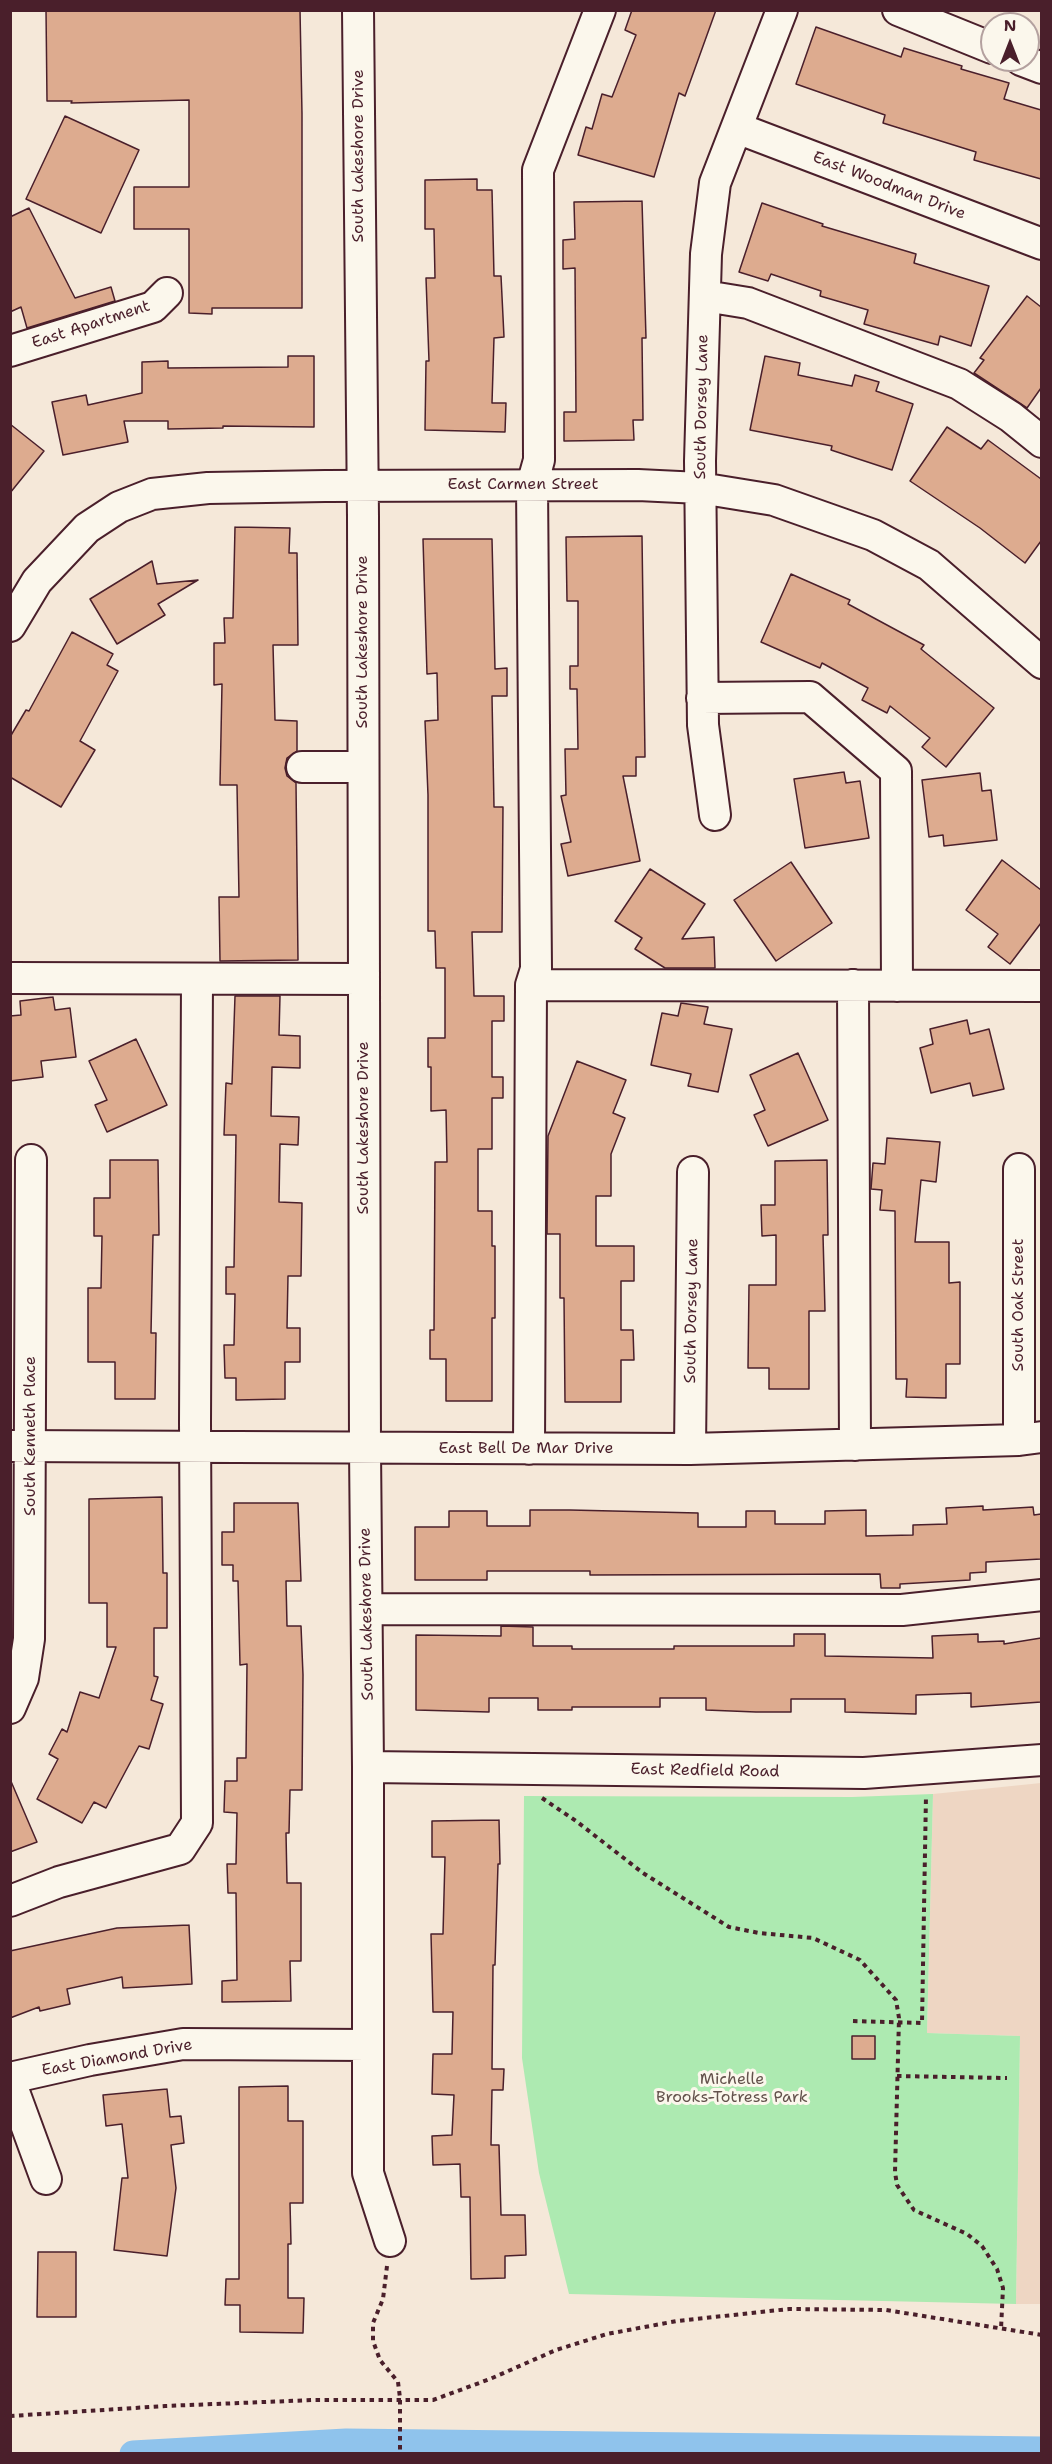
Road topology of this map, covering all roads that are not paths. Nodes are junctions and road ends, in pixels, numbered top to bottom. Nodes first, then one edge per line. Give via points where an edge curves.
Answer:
1 (358, 10) edge
2 (600, 10) edge
3 (782, 10) edge
4 (898, 10) edge
5 (980, 43) edge
6 (737, 128) junction
7 (1041, 244) edge
8 (167, 293) dead end
9 (705, 296) junction
10 (10, 351) edge
11 (1041, 442) edge
12 (362, 485) junction
13 (532, 485) junction
14 (700, 488) junction
15 (10, 626) edge
16 (1041, 663) edge
17 (702, 698) junction
18 (302, 767) dead end
19 (363, 767) junction
20 (715, 815) dead end
21 (10, 978) edge
22 (197, 979) junction
23 (364, 979) junction
24 (531, 986) junction
25 (854, 986) junction
26 (897, 986) junction
27 (1041, 986) edge
28 (31, 1160) dead end
29 (1019, 1169) dead end
30 (693, 1172) dead end
31 (1030, 1439) edge
32 (855, 1445) junction
33 (21, 1446) edge
34 (195, 1448) junction
35 (365, 1449) junction
36 (529, 1449) junction
37 (690, 1449) junction
38 (1041, 1595) edge
39 (367, 1609) junction
40 (10, 1708) edge
41 (1041, 1760) edge
42 (368, 1767) junction
43 (10, 1901) edge
44 (368, 2045) junction
45 (10, 2079) edge
46 (46, 2179) dead end
47 (390, 2241) road end

1 - 12 street, South Lakeshore Drive
2 - 13 street via 538,170 539,460
3 - 6 street, South Dorsey Lane
4 - 5 street
6 - 7 street, East Woodman Drive
6 - 9 street, South Dorsey Lane via 715,183
8 - 10 street, East Apartment via 153,307
9 - 11 street via 748,303 959,384 1011,417
9 - 14 street, South Dorsey Lane
12 - 13 street, East Carmen Street
12 - 15 street, East Carmen Street via 208,488 152,494 119,507 87,528 37,580
12 - 19 street, South Lakeshore Drive
13 - 14 street, East Carmen Street
13 - 24 street via 536,969
14 - 16 street, East Carmen Street via 774,500 873,535 929,565
14 - 17 street, South Dorsey Lane
17 - 20 street, South Dorsey Lane
17 - 26 street via 810,697 896,771
18 - 19 street
19 - 23 street, South Lakeshore Drive
21 - 22 street
22 - 23 street
22 - 34 street
23 - 35 street, South Lakeshore Drive
24 - 25 street
24 - 36 street
25 - 26 street
25 - 32 street
26 - 27 street
28 - 33 street, South Kenneth Place
29 - 31 street, South Oak Street
30 - 37 street, South Dorsey Lane
31 - 32 street, East Bell De Mar Drive
32 - 37 street, East Bell De Mar Drive
33 - 34 street, East Bell De Mar Drive
33 - 40 street, South Kenneth Place via 29,1639 23,1678
34 - 35 street, East Bell De Mar Drive
34 - 43 street via 197,1823 180,1849 58,1882
35 - 36 street, East Bell De Mar Drive
35 - 39 street, South Lakeshore Drive
36 - 37 street, East Bell De Mar Drive
38 - 39 street via 902,1610
39 - 42 street, South Lakeshore Drive
41 - 42 street, East Redfield Road via 864,1773
42 - 44 street, South Lakeshore Drive
44 - 45 street, East Diamond Drive via 183,2044
44 - 47 street, South Lakeshore Drive via 368,2173
45 - 46 street

